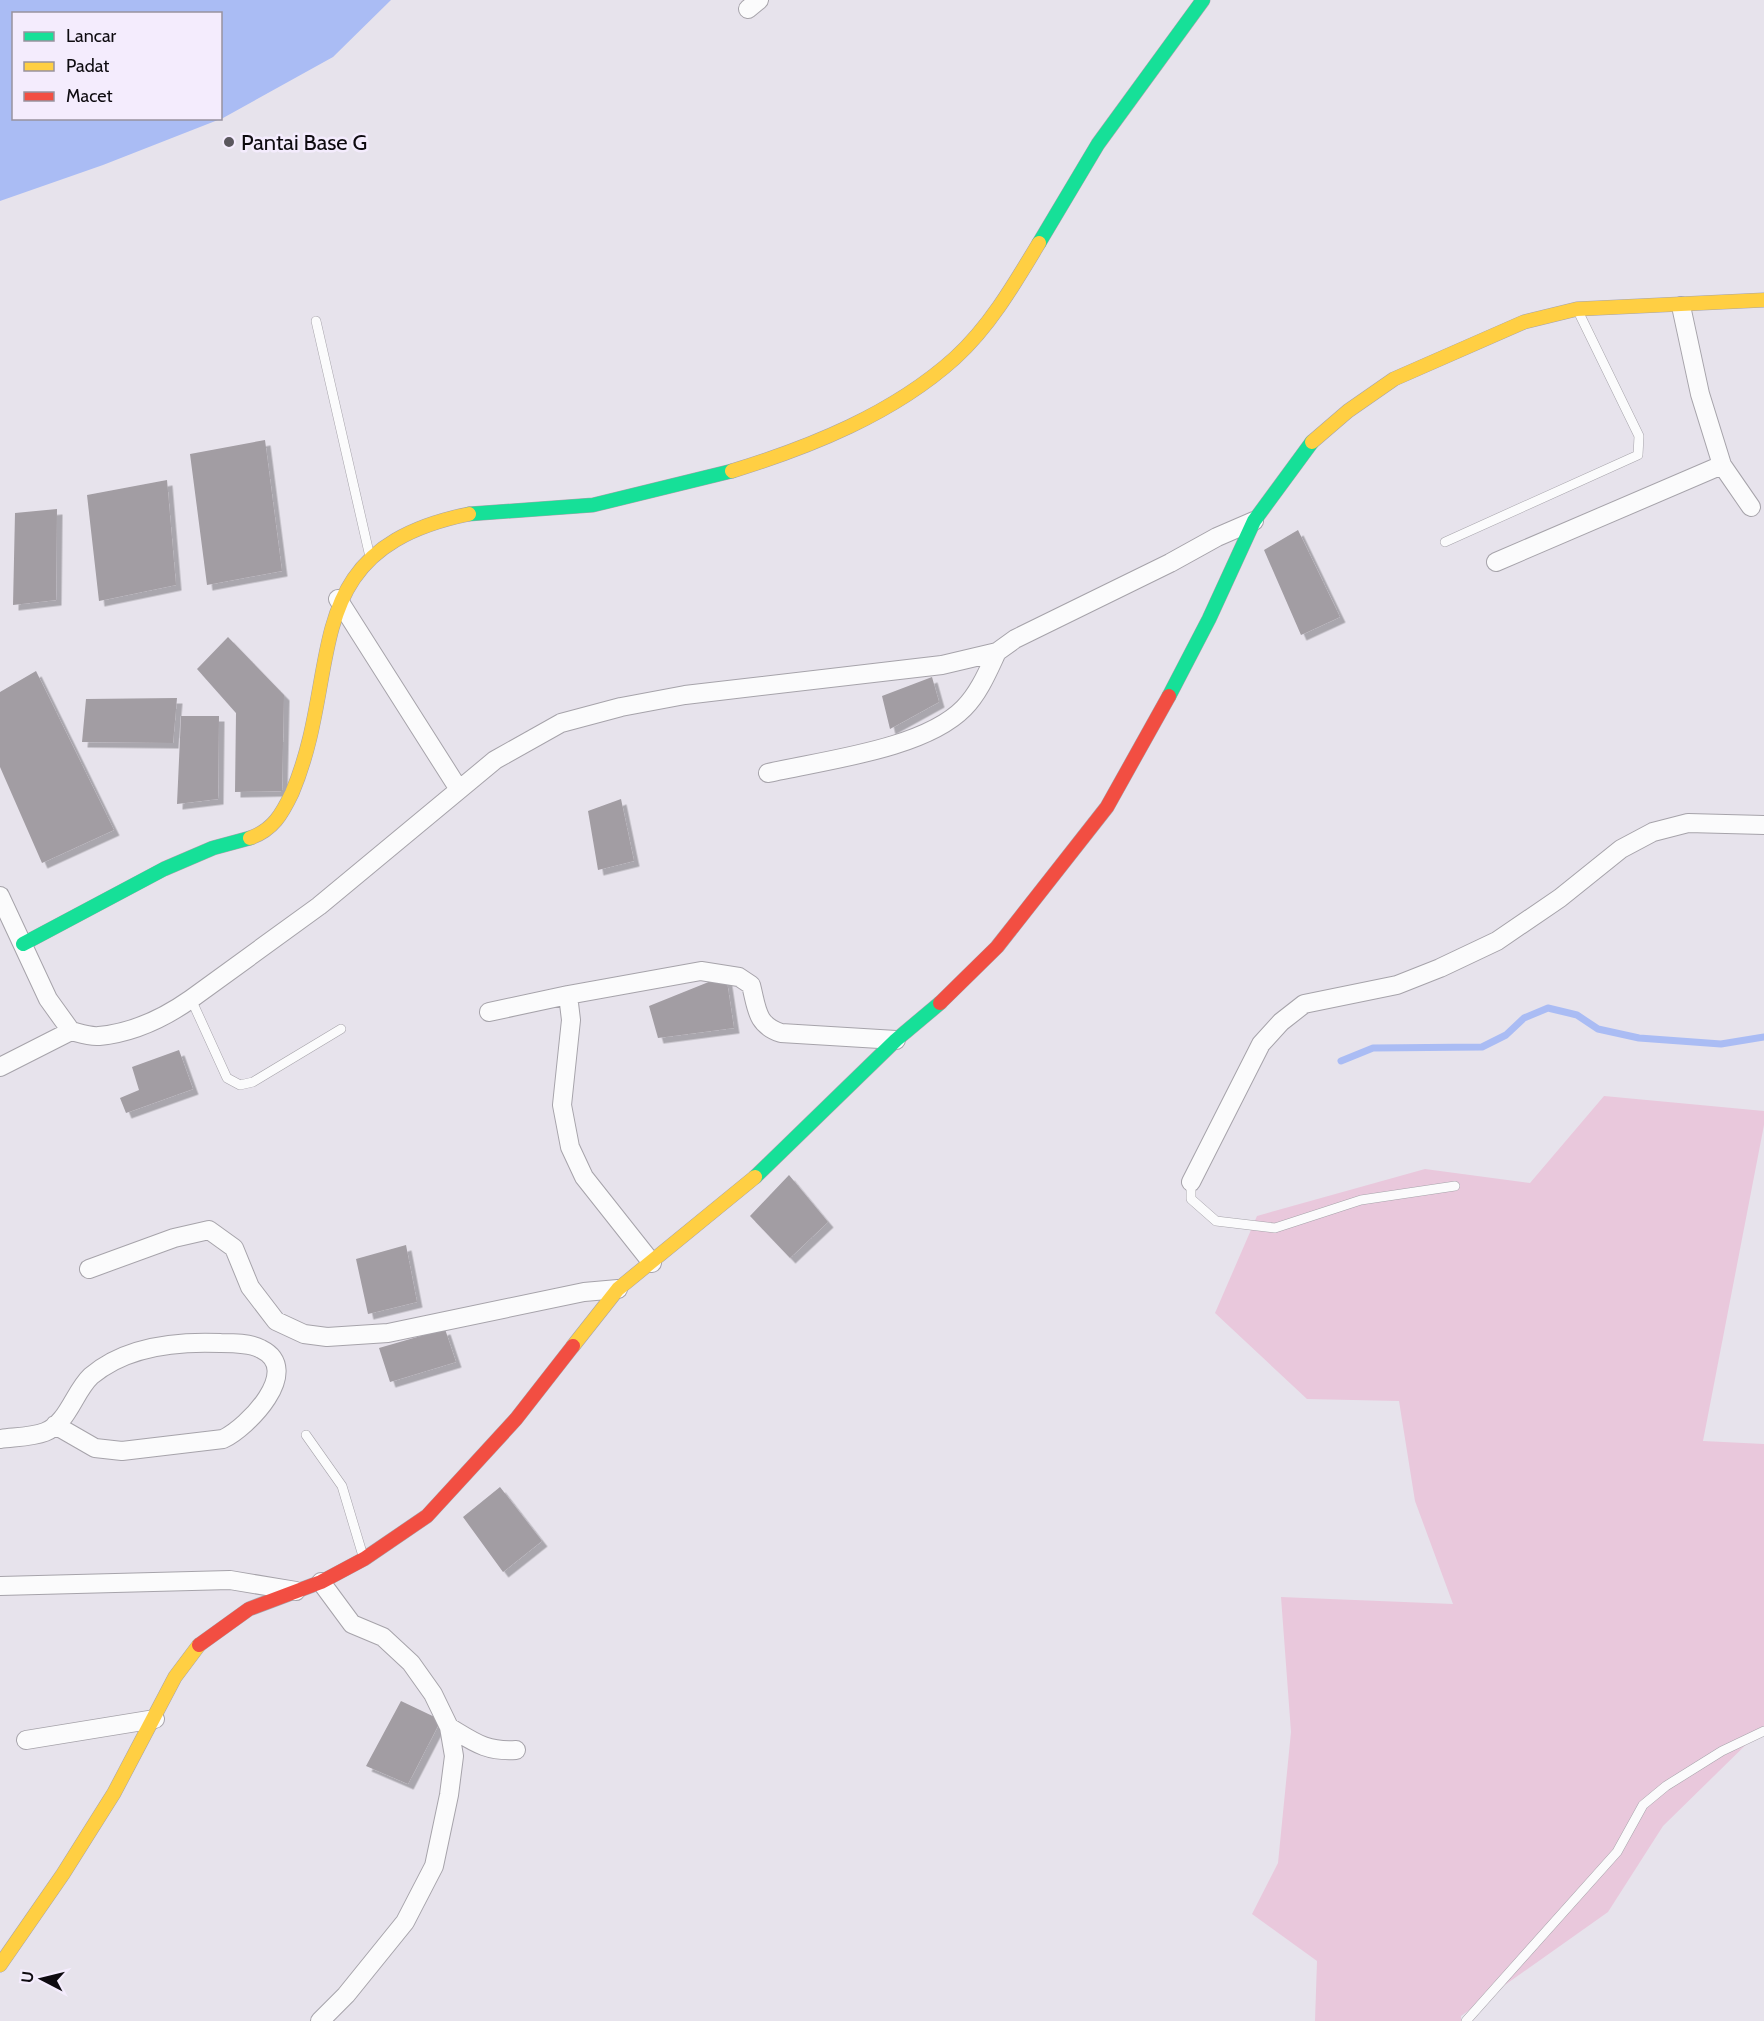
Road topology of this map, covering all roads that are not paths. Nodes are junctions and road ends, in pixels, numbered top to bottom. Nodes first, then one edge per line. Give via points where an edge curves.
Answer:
1 (1203, 0) edge
2 (1764, 300) edge
3 (1680, 306) junction
4 (1577, 309) junction
5 (316, 321) dead end
6 (1722, 465) junction
7 (1751, 507) dead end
8 (1254, 521) junction
9 (1445, 542) dead end
10 (371, 559) junction
11 (1496, 562) dead end
12 (338, 598) junction
13 (997, 652) junction
14 (768, 773) dead end
15 (458, 788) junction
16 (1764, 825) edge
17 (0, 896) edge
18 (23, 944) junction
19 (568, 995) junction
20 (191, 999) junction
21 (489, 1012) dead end
22 (341, 1029) dead end
23 (70, 1031) junction
24 (896, 1040) junction
25 (0, 1068) edge
26 (1191, 1182) joint
27 (1455, 1186) dead end
28 (652, 1263) junction
29 (89, 1269) dead end
30 (618, 1289) junction
31 (55, 1425) junction
32 (306, 1435) dead end
33 (0, 1439) edge
34 (364, 1559) junction
35 (321, 1582) junction
36 (0, 1586) edge
37 (297, 1591) junction
38 (155, 1719) junction
39 (449, 1727) junction
40 (1764, 1731) edge
41 (26, 1740) dead end
42 (516, 1750) dead end
43 (0, 1965) edge
44 (320, 2021) edge
45 (1466, 2021) edge

1 - 10 street via 1119,114 1004,299 958,356 933,377 860,421 703,479 572,507 502,509 450,517 422,526
2 - 3 street
3 - 4 street
3 - 6 street via 1700,394
4 - 8 street via 1524,322 1394,379 1314,439
4 - 9 lane via 1639,436 1638,455
5 - 10 lane
6 - 7 street
6 - 11 street
8 - 13 street via 1015,639
8 - 24 street via 1209,620 1107,807 997,947
10 - 12 street via 349,579
12 - 15 street
12 - 18 street via 304,764 279,818 269,830 180,862
13 - 14 street via 965,708 938,730 899,743
13 - 15 street via 942,665 685,695 621,707 561,723 495,760
15 - 20 street via 319,906
16 - 26 street via 1688,823 1653,832 1621,849 1560,898 1497,940 1397,985 1304,1004 1261,1044
17 - 18 street
18 - 23 street via 48,999
19 - 21 street
19 - 24 street via 700,971 739,977 751,985 760,1020 768,1029
19 - 28 street via 571,1020 562,1105 570,1148 584,1177
20 - 22 lane via 227,1078 240,1085 253,1082
20 - 23 street via 171,1013 130,1029 97,1036
23 - 25 street
24 - 28 street via 762,1171
26 - 27 lane via 1191,1199 1216,1221 1275,1228 1361,1200
28 - 30 street
29 - 30 street via 174,1238 209,1230 234,1248 250,1287 276,1321 304,1334 327,1337 388,1333 584,1292
30 - 34 street via 472,1470 427,1516
31 - 31 street via 90,1378 142,1349 186,1341 237,1344 261,1349 277,1369 274,1389 236,1433 223,1439 122,1451 95,1448
31 - 33 street via 46,1432
32 - 34 lane via 342,1486
34 - 35 street
35 - 37 street
35 - 39 street via 352,1624 383,1637 411,1663 433,1694
36 - 37 street via 230,1580
37 - 38 street via 249,1610 200,1644 175,1677
38 - 41 street
38 - 43 street via 63,1874
39 - 42 street via 494,1751
39 - 44 street via 454,1756 434,1866 405,1922
40 - 45 lane via 1666,1786 1643,1805 1617,1852

